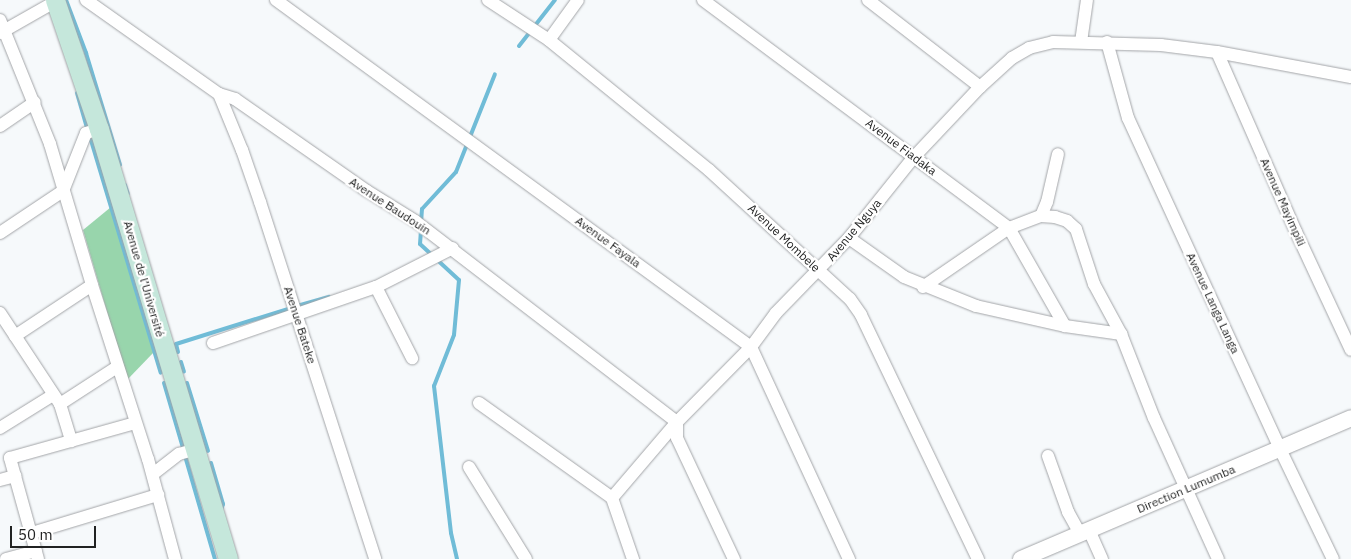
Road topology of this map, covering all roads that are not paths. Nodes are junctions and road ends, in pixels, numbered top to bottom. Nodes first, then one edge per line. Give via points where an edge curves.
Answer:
1 (276, 0) edge
2 (488, 0) edge
3 (578, 0) edge
4 (703, 0) edge
5 (868, 0) edge
6 (1087, 0) edge
7 (56, 1) edge
8 (90, 3) edge
9 (1, 28) edge
10 (549, 40) junction
11 (1081, 42) junction
12 (1107, 42) junction
13 (1218, 52) junction
14 (1351, 77) edge
15 (980, 87) junction
16 (219, 94) junction
17 (35, 102) junction
18 (0, 126) edge
19 (99, 129) junction
20 (1058, 154) dead end
21 (914, 157) junction
22 (63, 192) junction
23 (1041, 216) junction
24 (1009, 228) junction
25 (0, 233) edge
26 (849, 238) junction
27 (453, 248) junction
28 (819, 271) junction
29 (92, 285) junction
30 (376, 287) junction
31 (924, 287) junction
32 (0, 313) edge
33 (296, 313) junction
34 (1066, 326) junction
35 (8, 332) edge
36 (1121, 334) junction
37 (213, 343) dead end
38 (751, 347) junction
39 (1351, 350) edge
40 (412, 358) dead end
41 (117, 367) junction
42 (56, 399) junction
43 (479, 403) dead end
44 (1351, 418) edge
45 (677, 422) junction
46 (135, 423) junction
47 (0, 428) edge
48 (71, 440) junction
49 (196, 448) junction
50 (1280, 449) junction
51 (1048, 456) dead end
52 (469, 467) dead end
53 (153, 474) junction
54 (15, 476) junction
55 (0, 480) edge
56 (1185, 489) junction
57 (158, 495) junction
58 (612, 498) junction
59 (1084, 532) junction
60 (32, 534) junction
61 (37, 555) edge
62 (6, 559) edge
63 (174, 559) edge
64 (228, 559) edge
65 (375, 559) edge
66 (526, 559) edge
67 (633, 559) edge
68 (734, 559) edge
69 (850, 559) edge
70 (978, 559) edge
71 (1021, 559) edge
72 (1102, 559) edge
73 (1218, 559) edge
74 (1333, 559) edge

1 - 38 street, Avenue Fayala
2 - 10 street, Avenue Mombele
3 - 10 street
4 - 21 street, Avenue Fiadaka
5 - 15 street
6 - 11 street
7 - 9 street
7 - 19 main road, Avenue de l’Université
8 - 16 street, Avenue Baudouin
9 - 17 street
10 - 28 street, Avenue Mombele via 709,170
11 - 12 street, Avenue Nguya
11 - 15 street, Avenue Nguya via 1053,42 1029,48 1012,58
12 - 13 street, Avenue Nguya
12 - 50 street, Avenue Langa Langa via 1128,118
13 - 14 street, Avenue Nguya
13 - 39 street, Avenue Mayimpili
15 - 21 street, Avenue Nguya
16 - 27 street, Avenue Baudouin via 235,99
16 - 33 street, Avenue Bateke via 242,150
17 - 18 street
17 - 22 street
19 - 22 street via 86,133
19 - 49 main road, Avenue de l’Université
20 - 23 street
21 - 24 street, Avenue Fiadaka
21 - 26 street, Avenue Nguya
22 - 25 street
22 - 29 street
23 - 24 street
23 - 36 street via 1067,221 1076,229 1094,284
24 - 31 street
24 - 34 street, Avenue Fiadaka
26 - 28 street, Avenue Nguya
26 - 31 street via 904,278
27 - 30 street
27 - 45 street, Avenue Baudouin
28 - 38 street, Avenue Nguya via 776,313
28 - 70 street, Avenue Mombele via 850,299 861,315
29 - 35 street
29 - 41 street
30 - 33 street
30 - 40 street
31 - 34 street via 976,306
32 - 35 street
33 - 37 street
33 - 65 street, Avenue Bateke
34 - 36 street
35 - 42 street
36 - 56 street
38 - 45 street, Avenue Nguya
38 - 69 street, Avenue Fayala
41 - 42 street
41 - 46 street
42 - 47 street
42 - 48 street
43 - 58 street
44 - 50 street, Direction Lumumba
45 - 58 street, Avenue Nguya
45 - 68 street via 678,438
46 - 48 street
46 - 53 street
48 - 54 street via 10,458
49 - 53 street via 179,454
49 - 64 main road, Avenue de l’Université
50 - 56 street, Direction Lumumba
50 - 74 street, Avenue Langa Langa
51 - 59 street via 1068,512
52 - 66 street
53 - 57 street
54 - 55 street
54 - 60 street
56 - 59 street, Direction Lumumba
56 - 73 street
57 - 60 street
57 - 63 street
58 - 67 street
59 - 71 street, Direction Lumumba
59 - 72 street
60 - 61 street
61 - 62 street

